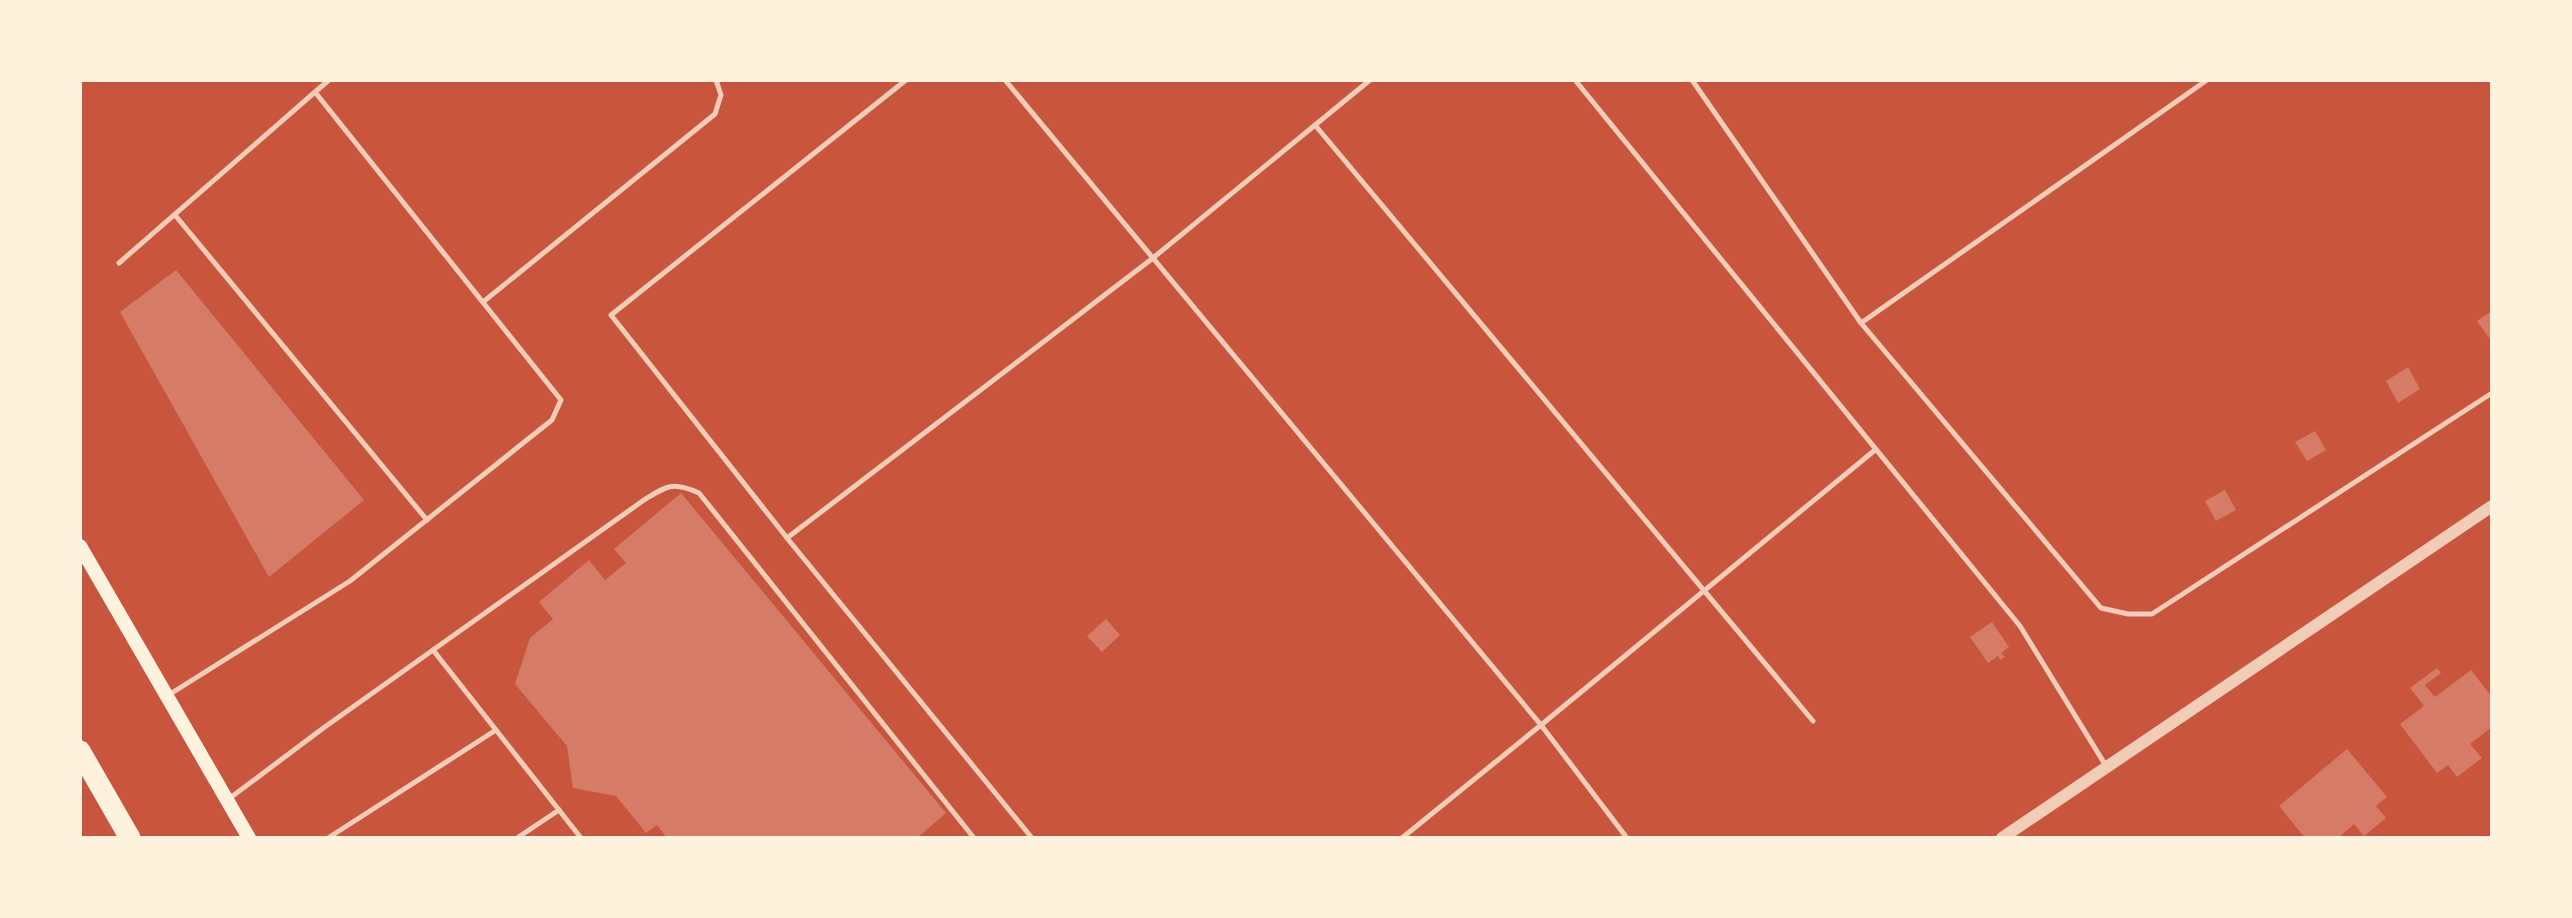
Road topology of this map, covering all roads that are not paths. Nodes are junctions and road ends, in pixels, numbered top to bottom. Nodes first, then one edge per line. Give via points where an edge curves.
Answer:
1 (329, 80) edge
2 (716, 80) edge
3 (892, 80) edge
4 (906, 80) edge
5 (1005, 80) edge
6 (1370, 80) edge
7 (1575, 80) edge
8 (1692, 80) edge
9 (2207, 80) edge
10 (898, 87) junction
11 (315, 92) junction
12 (1315, 125) junction
13 (175, 215) junction
14 (1153, 258) junction
15 (119, 263) dead end
16 (483, 302) junction
17 (1861, 323) junction
18 (2491, 393) edge
19 (1875, 450) junction
20 (2491, 506) edge
21 (426, 520) junction
22 (787, 538) junction
23 (80, 546) edge
24 (1704, 591) junction
25 (433, 650) junction
26 (167, 696) junction
27 (1813, 721) dead end
28 (1541, 726) junction
29 (496, 730) junction
30 (80, 751) edge
31 (2107, 766) junction
32 (228, 800) junction
33 (559, 810) junction
34 (130, 838) edge
35 (249, 838) edge
36 (328, 838) edge
37 (517, 838) edge
38 (581, 838) edge
39 (974, 838) edge
40 (1032, 838) edge
41 (1402, 838) edge
42 (1627, 838) edge
43 (2002, 838) edge

1 - 11 lane
2 - 16 lane via 721,95 715,114
3 - 10 lane
4 - 10 lane
5 - 14 lane
6 - 12 lane
7 - 19 lane
8 - 17 lane
9 - 17 lane
10 - 22 lane via 611,316
11 - 13 lane
11 - 16 lane
12 - 14 lane
12 - 24 lane
13 - 15 lane
13 - 21 lane
14 - 22 lane
14 - 28 lane
16 - 21 lane via 561,400 552,420
17 - 18 lane via 2101,608 2128,614 2152,614
19 - 24 lane
19 - 31 lane via 2020,626
20 - 31 street
21 - 26 lane via 349,581
22 - 40 lane
23 - 26 main road
24 - 27 lane
24 - 28 lane
25 - 29 lane
25 - 32 lane
25 - 39 lane via 643,500 666,487 682,485 699,493
26 - 32 main road
28 - 41 lane
28 - 42 lane
29 - 33 lane
29 - 36 lane
30 - 34 highway
31 - 43 street
32 - 35 main road
33 - 37 lane
33 - 38 lane

